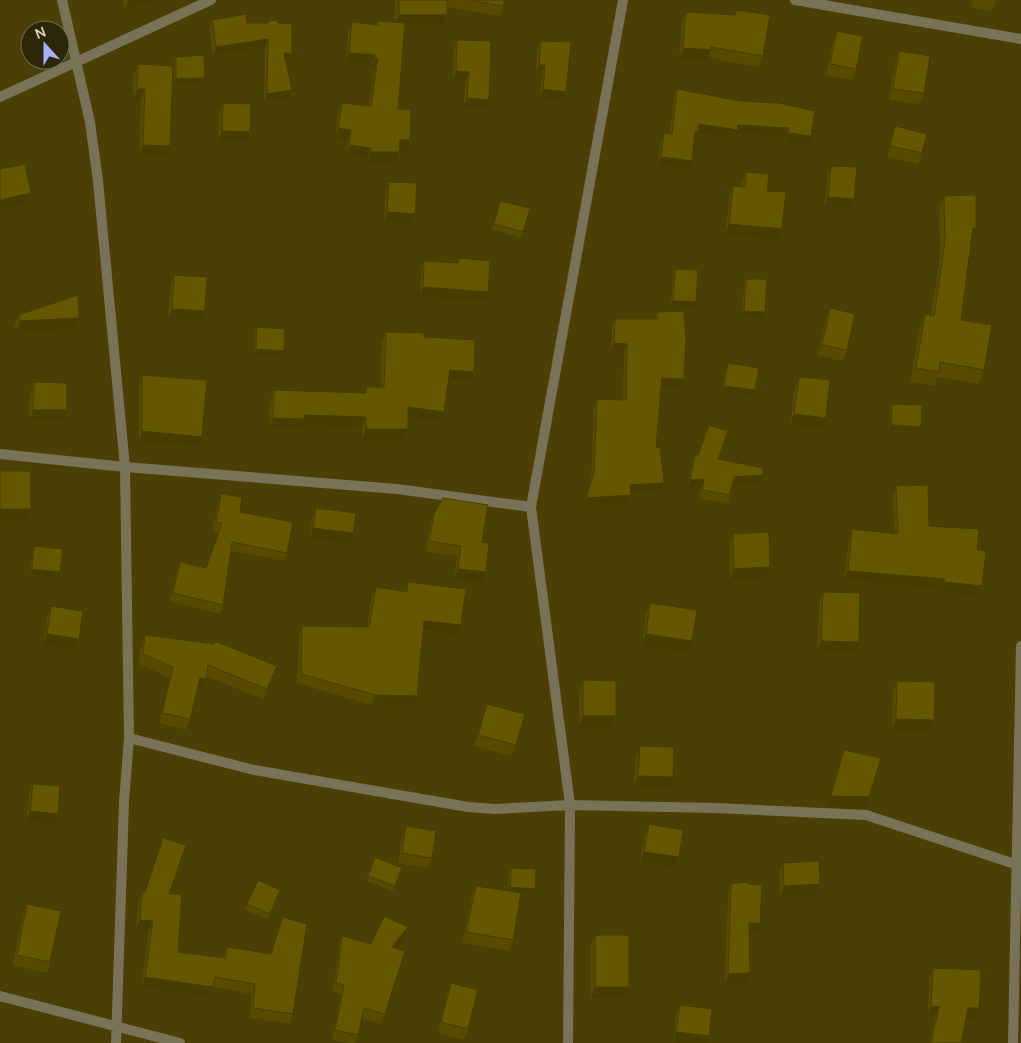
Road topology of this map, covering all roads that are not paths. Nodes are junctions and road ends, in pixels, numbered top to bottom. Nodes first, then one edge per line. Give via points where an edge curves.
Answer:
1 (62, 0) edge
2 (211, 0) edge
3 (623, 0) edge
4 (795, 0) edge
5 (1021, 39) edge
6 (78, 62) junction
7 (0, 97) edge
8 (0, 454) edge
9 (125, 468) junction
10 (531, 507) junction
11 (1021, 646) edge
12 (129, 738) junction
13 (570, 805) junction
14 (1018, 865) junction
15 (0, 996) edge
16 (115, 1028) junction
17 (116, 1043) edge
18 (180, 1043) edge
19 (568, 1043) edge
20 (1013, 1043) edge

1 - 6 street
2 - 6 street
3 - 10 street
4 - 5 street
6 - 7 street
6 - 9 street via 98,181
8 - 9 street
9 - 10 street via 397,489
9 - 12 street
10 - 13 street
11 - 14 street
12 - 13 street via 254,770 468,807 495,810
12 - 16 street
13 - 14 street via 866,816
13 - 19 street
14 - 20 street
15 - 16 street
16 - 17 street
16 - 18 street

